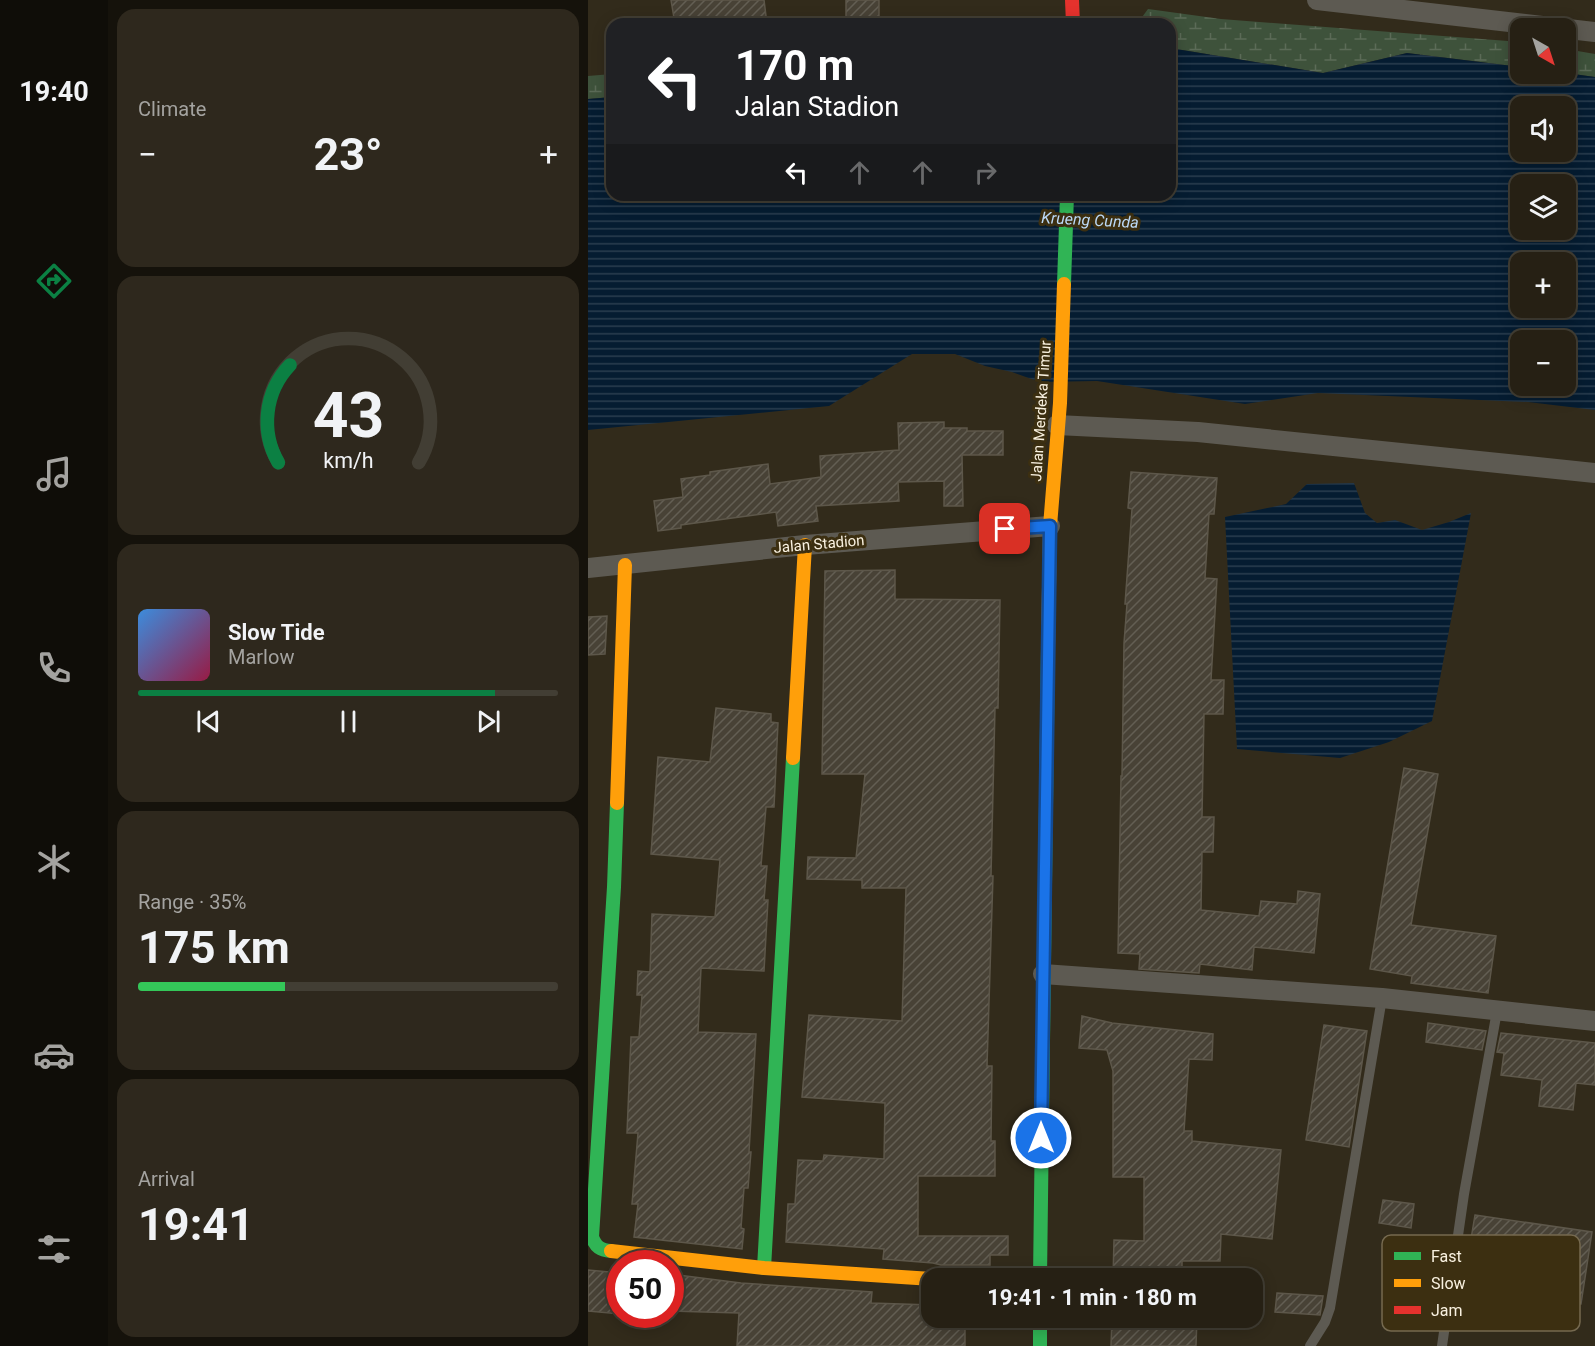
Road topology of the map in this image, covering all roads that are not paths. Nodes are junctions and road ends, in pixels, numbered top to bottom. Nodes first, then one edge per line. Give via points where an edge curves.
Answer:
1 (1072, 0) edge
2 (1317, 0) edge
3 (1073, 18) edge
4 (1595, 32) edge
5 (1067, 201) edge
6 (1058, 425) junction
7 (1595, 473) edge
8 (1050, 526) junction
9 (805, 545) junction
10 (625, 565) junction
11 (588, 568) edge
12 (1042, 974) junction
13 (1382, 998) junction
14 (1497, 1011) junction
15 (1595, 1021) edge
16 (1458, 1235) edge
17 (764, 1268) junction
18 (1040, 1268) edge
19 (921, 1278) edge
20 (1040, 1328) edge
21 (1444, 1331) edge
22 (1040, 1346) edge
23 (1310, 1346) edge
24 (1442, 1346) edge

1 - 3 street
2 - 4 street
5 - 6 street, Jalan Merdeka Timur
6 - 7 street via 1198,432
6 - 8 street, Jalan Merdeka Timur
8 - 9 street, Jalan Stadion
8 - 12 street, Jalan Merdeka Timur
9 - 10 street, Jalan Stadion
9 - 17 street
10 - 11 street, Jalan Stadion
10 - 17 street via 614,887 592,1237 601,1250
12 - 13 street
12 - 18 street, Jalan Merdeka Timur
13 - 14 street
13 - 23 lane via 1330,1308
14 - 15 street
14 - 16 lane
17 - 19 street
20 - 22 street
21 - 24 lane

